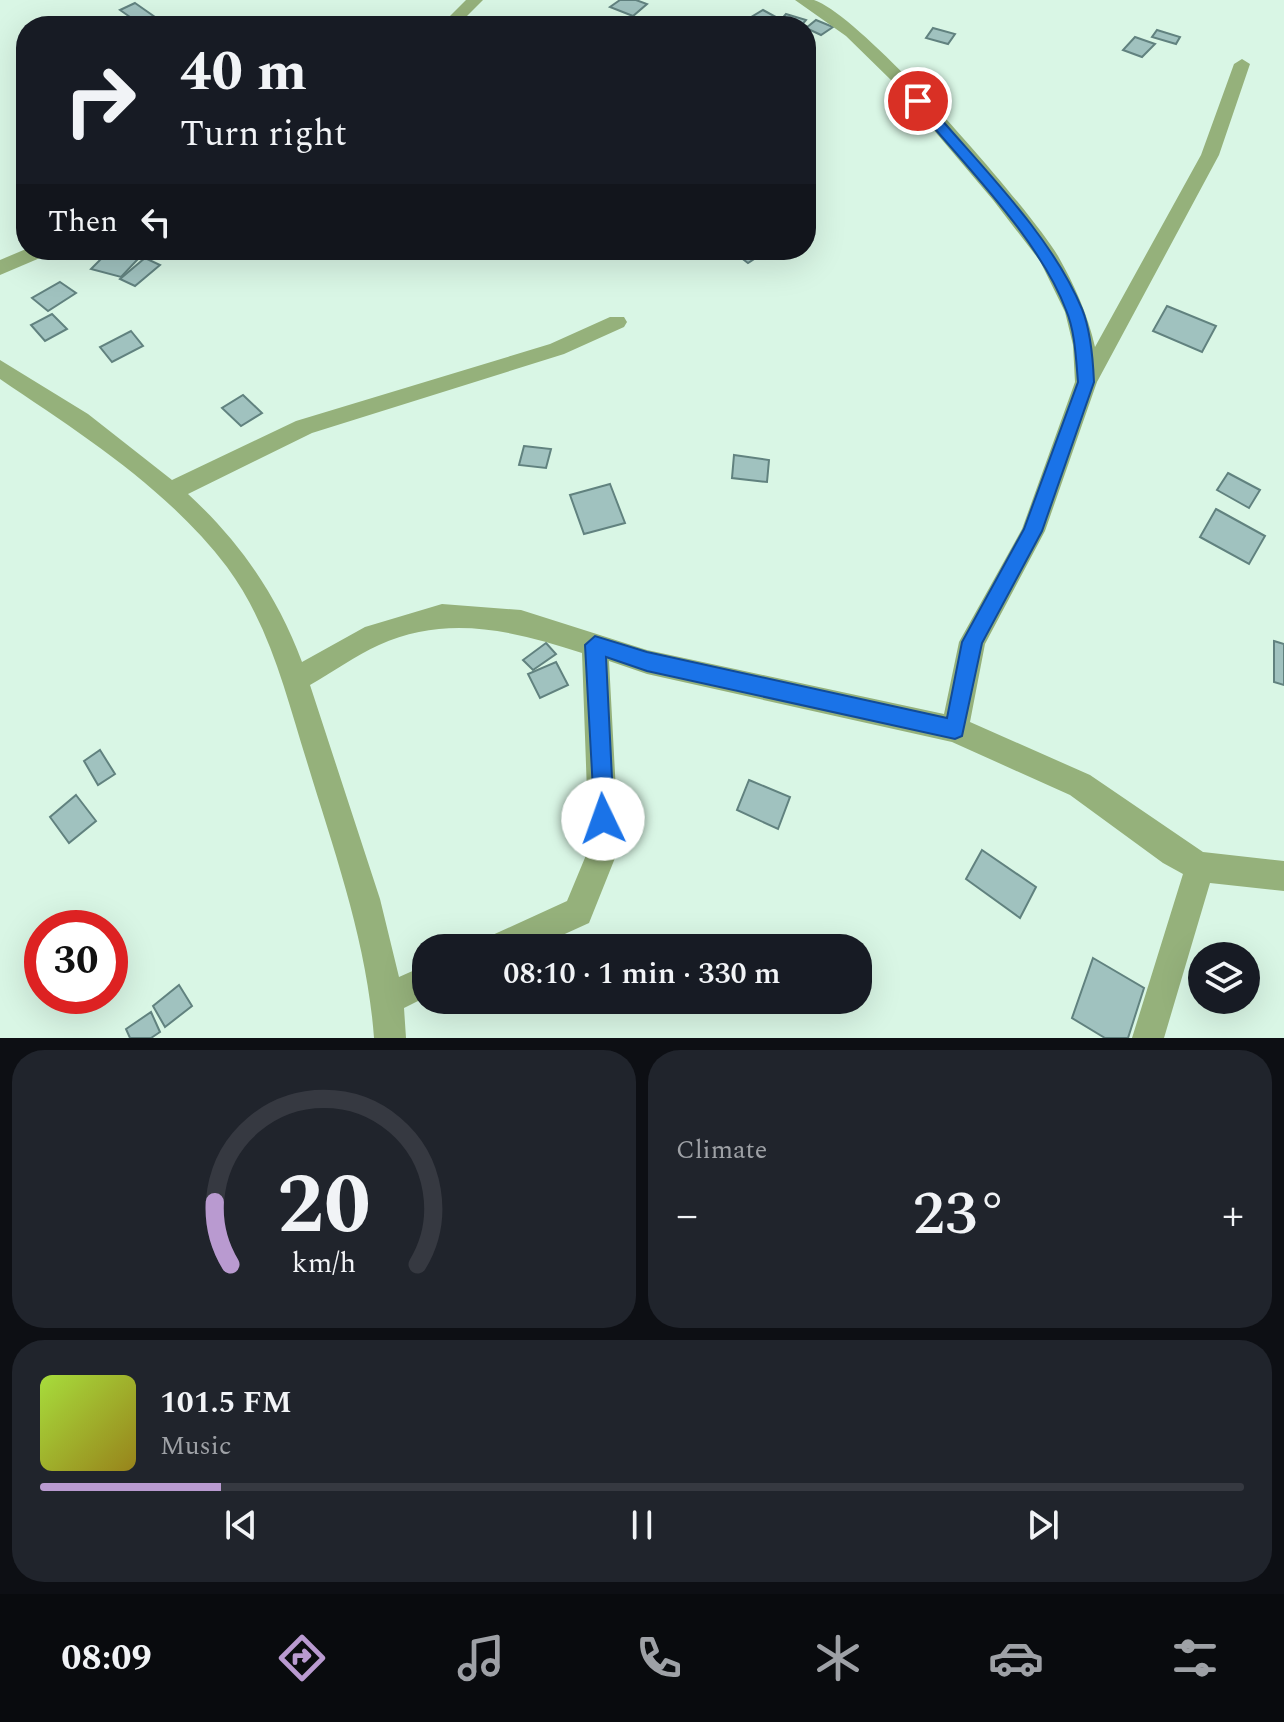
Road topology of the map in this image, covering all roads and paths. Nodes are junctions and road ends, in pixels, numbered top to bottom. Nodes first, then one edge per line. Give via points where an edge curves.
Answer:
1 (475, 0) edge
2 (803, 0) edge
3 (458, 16) edge
4 (1242, 64) dead end
5 (617, 322) dead end
6 (0, 368) edge
7 (1086, 382) junction
8 (168, 493) junction
9 (595, 645) junction
10 (294, 680) junction
11 (955, 729) junction
12 (1200, 867) junction
13 (1284, 876) edge
14 (530, 934) edge
15 (412, 987) edge
16 (389, 998) junction
17 (390, 1038) edge
18 (1148, 1038) edge

1 - 3 street
2 - 7 street via 827,12 899,78 1049,258 1075,312
4 - 7 street via 1210,155
5 - 8 street via 557,349 304,427
6 - 8 street via 90,427
7 - 11 street via 1033,531 972,642
8 - 10 street via 235,559 265,608
9 - 10 street via 521,621 442,615 374,635
9 - 11 street via 647,662
9 - 14 street via 604,848 578,912
10 - 16 street via 372,923
11 - 12 street via 1080,785
12 - 13 street
12 - 18 street
15 - 16 street
16 - 17 street

